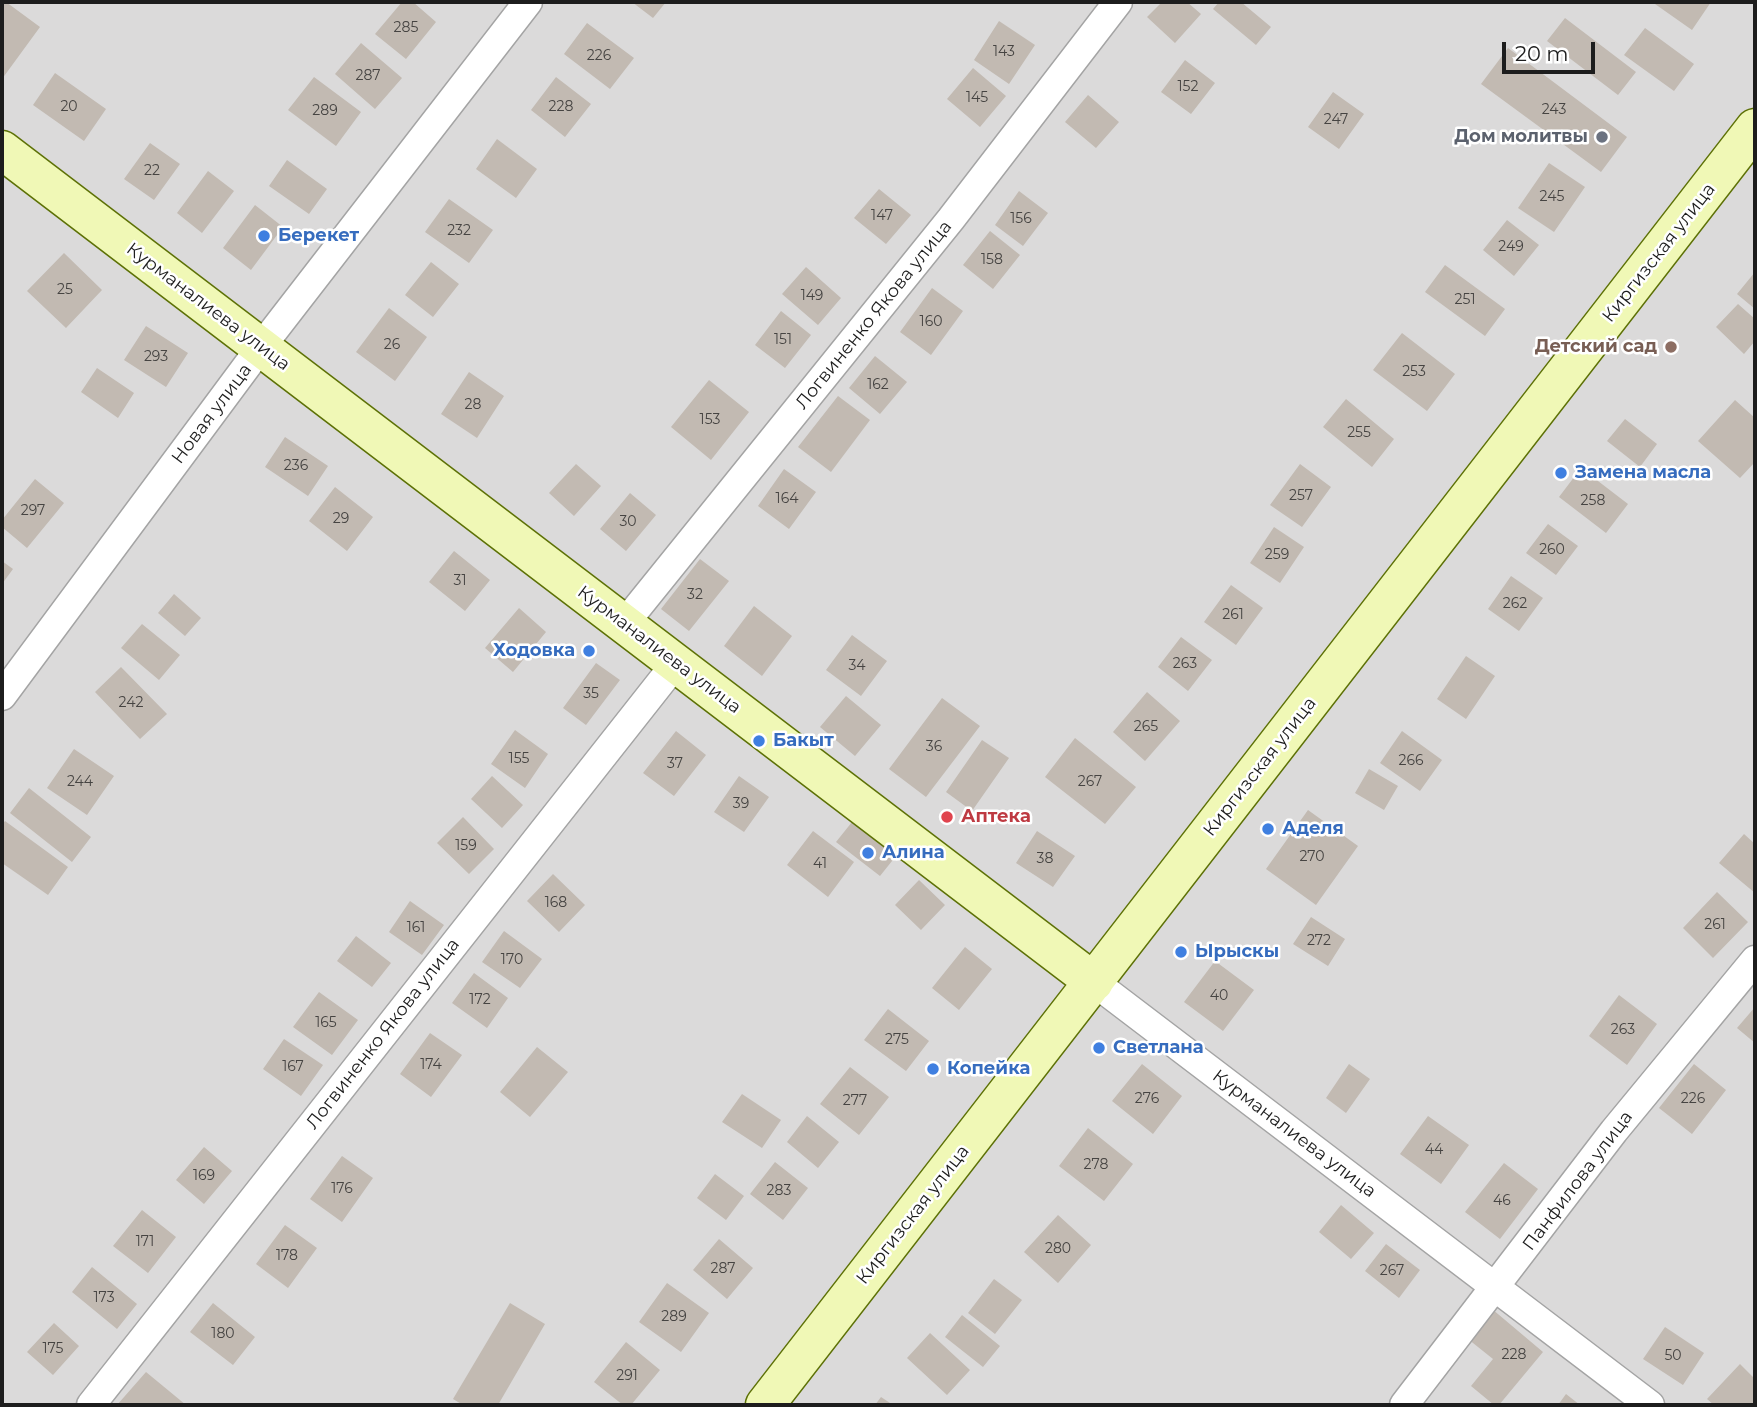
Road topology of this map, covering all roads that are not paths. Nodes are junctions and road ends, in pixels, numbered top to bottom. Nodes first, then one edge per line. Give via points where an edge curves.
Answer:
1 (528, 2) edge
2 (1118, 2) edge
3 (1755, 128) edge
4 (2, 150) edge
5 (261, 347) junction
6 (624, 624) junction
7 (676, 663) junction
8 (2, 696) edge
9 (1755, 960) edge
10 (1094, 982) junction
11 (1496, 1288) junction
12 (1641, 1403) edge
13 (91, 1405) edge
14 (765, 1405) edge
15 (1404, 1405) edge

1 - 5 street, Новая улица
2 - 6 street, Логвиненко Якова улица via 951,219
3 - 10 main road, Киргизская улица
4 - 5 main road, Курманалиева улица
5 - 6 main road, Курманалиева улица
5 - 8 street, Новая улица
6 - 7 main road, Курманалиева улица
7 - 10 main road, Курманалиева улица
7 - 13 street, Логвиненко Якова улица
9 - 11 street, Панфилова улица via 1614,1131
10 - 11 street, Курманалиева улица
10 - 14 main road, Киргизская улица
11 - 12 street, Курманалиева улица
11 - 15 street, Панфилова улица

